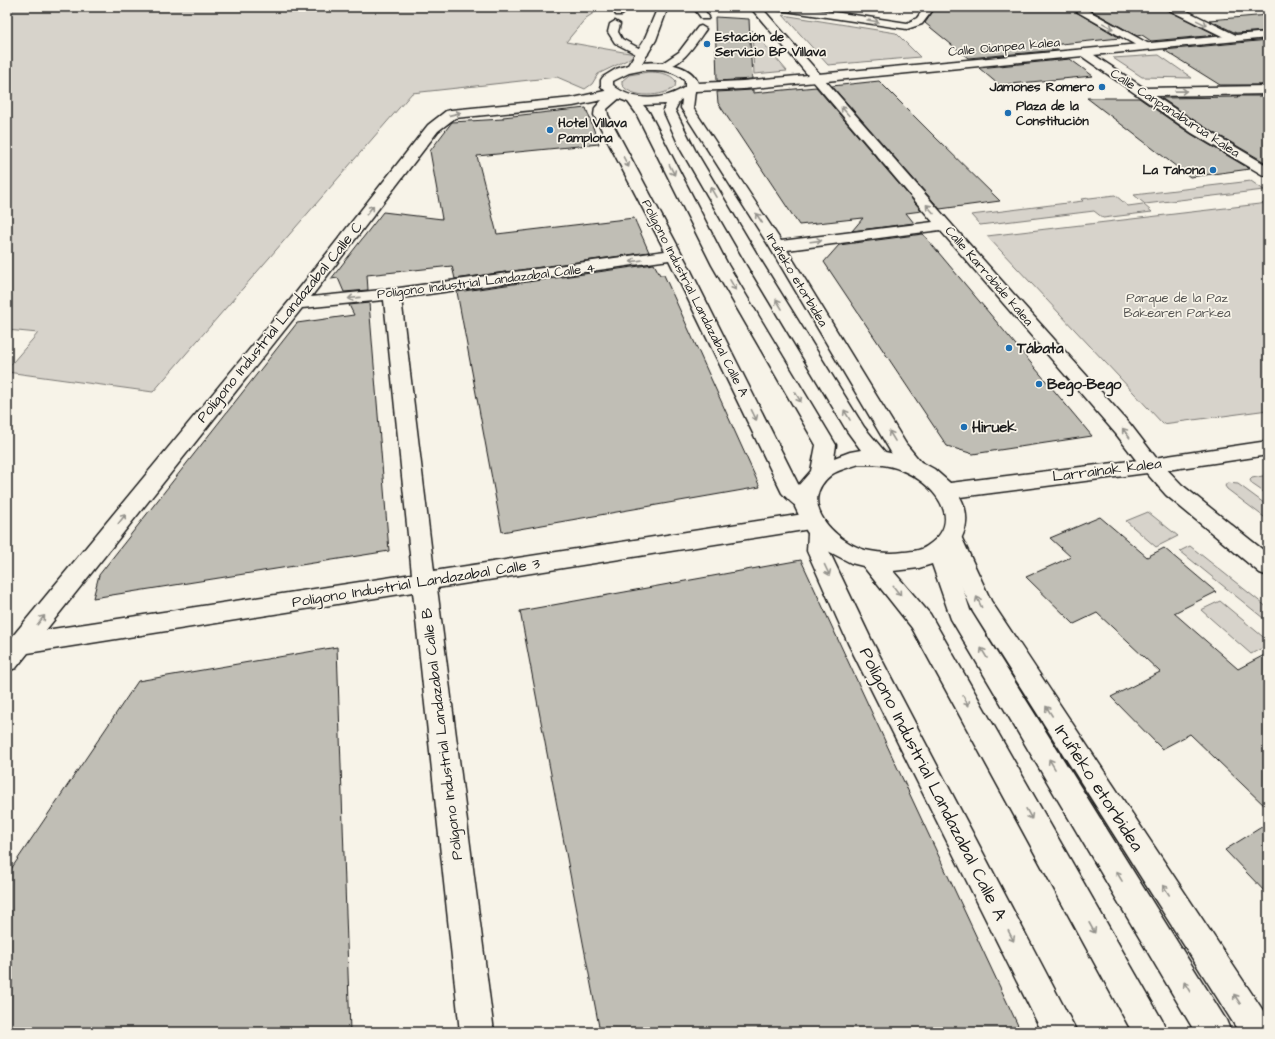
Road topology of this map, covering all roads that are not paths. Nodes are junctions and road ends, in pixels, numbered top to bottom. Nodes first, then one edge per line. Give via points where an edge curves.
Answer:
1 (628, 7) edge
2 (663, 7) edge
3 (694, 7) edge
4 (755, 7) edge
5 (779, 7) edge
6 (930, 7) edge
7 (1074, 7) edge
8 (1170, 7) edge
9 (619, 13) dead end
10 (705, 16) dead end
11 (614, 24) dead end
12 (701, 29) dead end
13 (1268, 35) edge
14 (1234, 38) junction
15 (650, 39) junction
16 (1145, 46) junction
17 (1084, 53) junction
18 (643, 54) junction
19 (633, 67) junction
20 (676, 69) junction
21 (816, 78) junction
22 (743, 85) junction
23 (1268, 90) edge
24 (685, 92) junction
25 (1142, 92) junction
26 (621, 96) junction
27 (1268, 172) edge
28 (945, 226) junction
29 (777, 246) junction
30 (674, 255) junction
31 (392, 294) junction
32 (298, 303) junction
33 (1268, 448) edge
34 (878, 457) junction
35 (1150, 464) junction
36 (915, 467) junction
37 (821, 470) junction
38 (946, 491) junction
39 (811, 519) junction
40 (945, 544) junction
41 (872, 561) junction
42 (1268, 567) edge
43 (424, 582) junction
44 (14, 653) edge
45 (477, 1032) edge
46 (1060, 1032) edge
47 (1150, 1032) edge
48 (1214, 1032) edge
49 (1258, 1032) edge

1 - 9 lane
2 - 15 street
3 - 10 lane
4 - 21 street, Calle Karrobide kalea
5 -> 6 street via 898,25 920,22
7 -> 16 street
8 -> 14 street
11 - 18 lane via 613,32 618,41
12 - 20 lane via 675,61
13 - 14 street, Calle Oianpea kalea
14 - 16 street, Calle Oianpea kalea
15 - 18 street
15 - 20 street
16 - 17 street, Calle Oianpea kalea
17 - 21 street, Calle Oianpea kalea
17 - 25 street, Calle Canpanaburua kalea
18 - 19 street
19 - 20 street via 656,66
19 - 26 street via 615,73 608,80 607,86
20 - 22 street via 711,82
20 - 24 street via 692,82
21 - 22 street, Calle Oianpea kalea
28 -> 21 street, Calle Karrobide kalea
22 - 24 street, Polígono Industrial Landazabal Calle C
25 -> 23 street
24 - 26 street, Polígono Industrial Landazabal Calle C via 654,101
29 -> 24 street, Iruñeko etorbidea via 686,108
34 -> 24 street, Iruñeko etorbidea via 852,424 688,150 669,110
25 - 27 street, Calle Canpanaburua kalea via 1197,130
26 -> 30 street, Polígono Industrial Landazabal Calle A via 601,108 601,115
32 -> 26 street, Polígono Industrial Landazabal Calle C via 433,128 451,114
26 -> 37 street via 642,112 720,265 826,445
29 -> 28 street
35 -> 28 street, Calle Karrobide kalea via 1123,429
36 -> 29 street, Iruñeko etorbidea via 899,449
30 -> 31 street, Polígono Industrial Landazabal Calle 4
30 -> 39 street, Polígono Industrial Landazabal Calle A via 790,488
31 -> 32 street, Polígono Industrial Landazabal Calle 4
31 - 43 street, Polígono Industrial Landazabal Calle B
44 -> 32 street, Polígono Industrial Landazabal Calle C
33 - 35 street, Larrainak kalea
34 - 36 street via 897,460
34 - 37 street via 850,458
35 - 38 street, Larrainak kalea
35 - 42 street, Calle Karrobide kalea via 1174,490
36 - 38 street via 934,479
37 - 39 street via 812,479 807,490
38 - 40 street via 954,505 956,519 955,529
39 - 41 street via 833,545 851,555
39 - 43 street, Polígono Industrial Landazabal Calle 3
39 -> 46 street, Polígono Industrial Landazabal Calle A via 818,551 860,643
40 - 41 street via 920,559 897,563
48 -> 40 street, Iruñeko etorbidea via 959,612
49 -> 40 street, Iruñeko etorbidea via 981,605
41 -> 47 street via 921,621
43 - 44 street, Polígono Industrial Landazabal Calle 3
43 - 45 street, Polígono Industrial Landazabal Calle B

